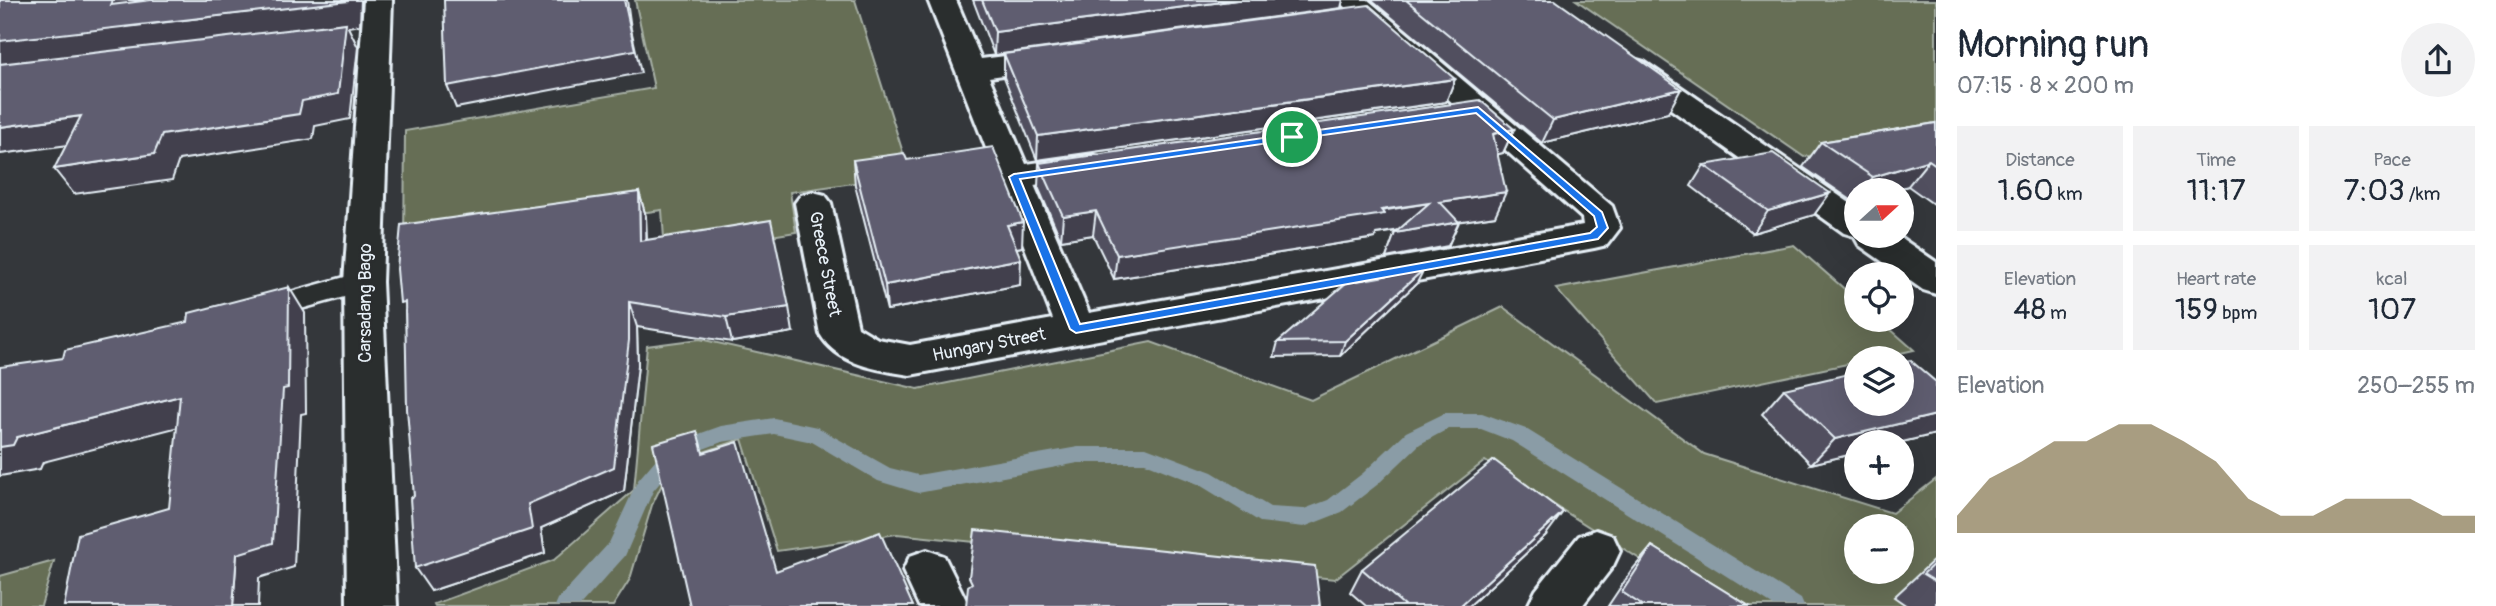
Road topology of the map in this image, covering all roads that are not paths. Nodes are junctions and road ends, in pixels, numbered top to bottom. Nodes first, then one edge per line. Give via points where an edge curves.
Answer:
1 (942, 0) edge
2 (1360, 8) edge
3 (1328, 21) edge
4 (367, 25) edge
5 (1606, 48) edge
6 (1080, 55) edge
7 (970, 70) junction
8 (1478, 110) junction
9 (1437, 116) edge
10 (1123, 161) edge
11 (1014, 177) junction
12 (813, 203) dead end
13 (1844, 217) edge
14 (1889, 248) edge
15 (1936, 281) edge
16 (363, 282) junction
17 (229, 319) edge
18 (1076, 329) junction
19 (867, 353) joint
20 (1595, 551) dead end
21 (372, 606) edge
22 (1553, 606) edge

1 - 7 street
2 - 3 street
2 - 8 street
4 - 16 street, Carsadang Bago
5 - 13 street
6 - 7 street
7 - 11 street
8 - 9 street
8 - 18 street, Hungary Street via 1599,214 1602,228 1594,236
10 - 11 street
11 - 18 street
12 - 19 street, Greece Street via 840,334
14 - 15 street
16 - 17 lane
16 - 21 street, Carsadang Bago
18 - 19 street, Hungary Street via 911,360
20 - 22 street

